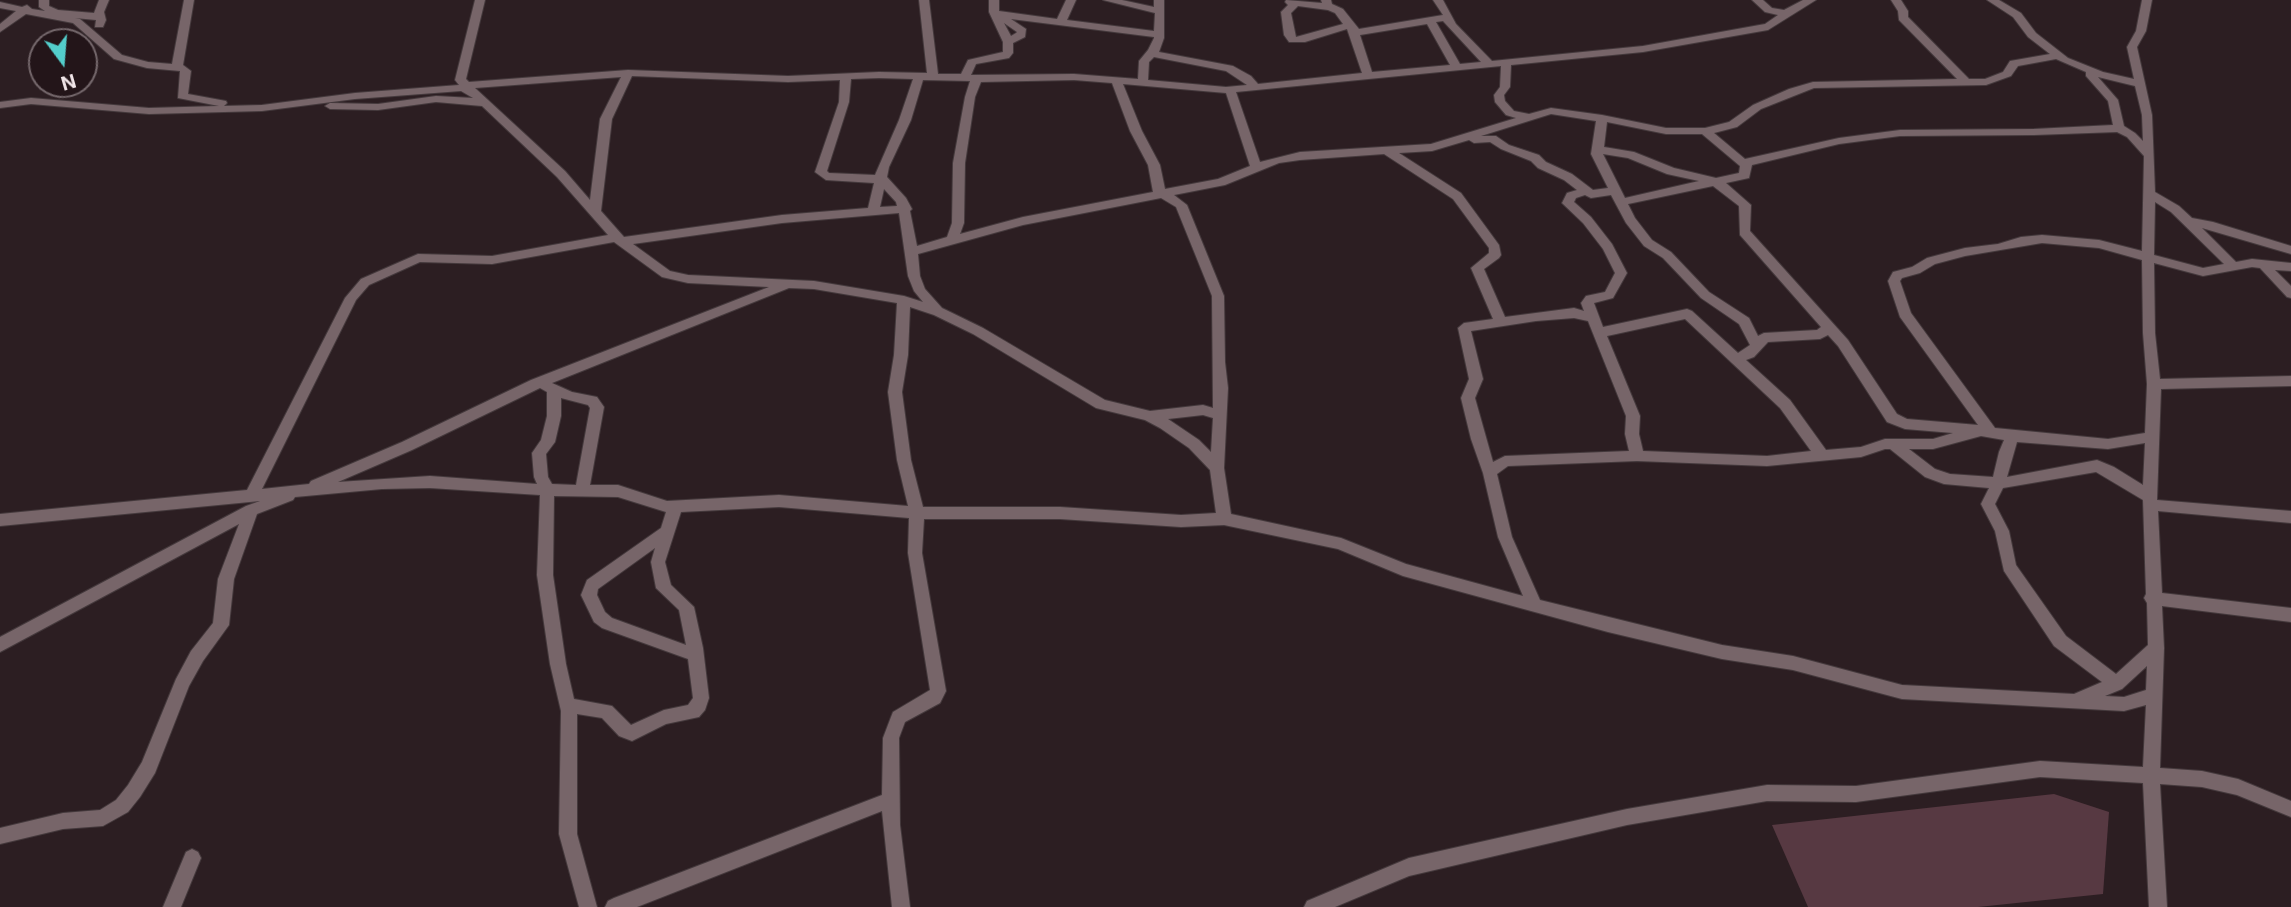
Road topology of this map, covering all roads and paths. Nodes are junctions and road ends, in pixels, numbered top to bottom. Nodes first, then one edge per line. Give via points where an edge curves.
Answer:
1 (42, 0) edge
2 (104, 0) edge
3 (189, 0) edge
4 (480, 0) edge
5 (924, 0) edge
6 (994, 0) edge
7 (1070, 0) edge
8 (1108, 0) edge
9 (1283, 0) edge
10 (1438, 0) edge
11 (1757, 0) edge
12 (1811, 0) edge
13 (1896, 0) edge
14 (1992, 0) edge
15 (2147, 0) edge
16 (1296, 3) junction
17 (1328, 4) edge
18 (0, 5) edge
19 (1160, 5) edge
20 (21, 11) junction
21 (995, 13) junction
22 (1785, 13) junction
23 (1135, 15) junction
24 (101, 17) junction
25 (1429, 19) junction
26 (1061, 22) junction
27 (1453, 23) junction
28 (1352, 27) junction
29 (85, 28) edge
30 (95, 28) edge
31 (0, 29) edge
32 (1123, 30) junction
33 (1159, 35) junction
34 (98, 40) edge
35 (1008, 42) junction
36 (1153, 51) junction
37 (2056, 56) junction
38 (1506, 61) junction
39 (1489, 64) junction
40 (177, 68) junction
41 (1457, 68) junction
42 (2083, 68) junction
43 (628, 73) junction
44 (933, 75) junction
45 (1368, 75) junction
46 (846, 76) junction
47 (919, 76) junction
48 (971, 78) junction
49 (1116, 80) junction
50 (1143, 81) junction
51 (1968, 84) junction
52 (2139, 84) junction
53 (1254, 86) junction
54 (469, 89) junction
55 (1230, 89) junction
56 (302, 103) junction
57 (485, 104) junction
58 (0, 105) edge
59 (244, 109) junction
60 (1529, 118) junction
61 (1602, 118) junction
62 (2119, 128) junction
63 (1704, 131) junction
64 (1461, 136) junction
65 (1597, 150) junction
66 (1388, 151) junction
67 (2149, 155) junction
68 (1746, 163) junction
69 (1256, 166) junction
70 (880, 178) junction
71 (1714, 181) junction
72 (1585, 191) junction
73 (1164, 194) junction
74 (2150, 194) junction
75 (1619, 196) junction
76 (906, 209) junction
77 (595, 211) junction
78 (873, 213) junction
79 (2189, 222) junction
80 (953, 238) junction
81 (620, 239) junction
82 (2291, 250) edge
83 (912, 251) junction
84 (2148, 256) junction
85 (2263, 264) junction
86 (2233, 266) junction
87 (2291, 267) edge
88 (790, 284) junction
89 (2291, 294) edge
90 (904, 300) junction
91 (939, 312) junction
92 (1593, 318) junction
93 (1501, 321) junction
94 (1829, 327) junction
95 (1599, 333) junction
96 (1757, 347) junction
97 (1735, 359) junction
98 (2291, 381) edge
99 (539, 383) junction
100 (2154, 383) junction
101 (554, 390) junction
102 (1219, 415) junction
103 (1149, 416) junction
104 (1986, 432) junction
105 (2013, 437) junction
106 (2151, 437) junction
107 (1894, 445) junction
108 (1821, 454) junction
109 (1637, 456) junction
110 (1217, 468) junction
111 (1490, 473) junction
112 (1999, 483) junction
113 (304, 490) junction
114 (547, 490) junction
115 (582, 491) junction
116 (2150, 501) junction
117 (251, 503) junction
118 (675, 507) junction
119 (917, 513) junction
120 (2291, 517) edge
121 (1224, 519) junction
122 (0, 520) edge
123 (666, 533) junction
124 (2152, 598) junction
125 (1534, 603) junction
126 (2291, 615) edge
127 (0, 645) edge
128 (2156, 648) junction
129 (696, 655) junction
130 (2116, 684) junction
131 (2155, 695) junction
132 (2076, 700) junction
133 (568, 705) junction
134 (2151, 776) junction
135 (890, 800) junction
136 (2291, 809) edge
137 (0, 836) edge
138 (192, 858) dead end
139 (172, 907) edge
140 (588, 907) edge
141 (614, 907) edge
142 (901, 907) edge
143 (1313, 907) edge
144 (2158, 907) edge

1 - 20 street
1 - 24 street via 44,7 56,13
2 - 24 street
3 - 40 street
4 - 54 street via 460,80
5 - 44 street
6 - 21 street
7 - 26 street
8 - 23 street
9 - 16 street
10 - 27 street
11 - 22 street via 1769,10
12 - 22 street
13 - 51 street via 1903,18
14 - 37 street via 2017,15
15 - 52 street via 2133,47
16 - 17 street
16 - 28 street via 1286,12 1293,40
17 - 28 street
18 - 20 street
19 - 23 street
19 - 33 street
20 - 29 street via 70,19
20 - 31 street
21 - 26 street
21 - 35 street
21 - 35 street via 1021,29 1021,35
22 - 38 street via 1768,27 1705,39
23 - 32 street
24 - 30 street
25 - 27 street via 1443,17
25 - 28 street via 1362,32
25 - 41 street
26 - 32 street
27 - 39 street
28 - 45 street
32 - 33 street
33 - 36 street
34 - 40 street via 118,57
35 - 48 street via 1007,55 974,60 969,65
36 - 50 street via 1144,61
36 - 53 street via 1229,68
37 - 42 street
37 - 51 street via 2014,63 2007,74 1992,82
38 - 39 street
38 - 60 street via 1500,102 1510,113
39 - 41 street
40 - 59 street via 186,71 180,94
41 - 45 street
42 - 52 street
42 - 62 street via 2112,100
43 - 46 street via 788,79
43 - 54 street
43 - 77 street via 606,119
44 - 47 street
44 - 48 street
45 - 53 street
46 - 47 street
46 - 70 street via 844,102 821,172
47 - 70 street
48 - 49 street
48 - 80 street via 959,163 958,228
49 - 50 street
49 - 73 street via 1154,165 1158,190
50 - 55 street
51 - 63 street via 1813,85 1757,107 1733,125
52 - 67 street via 2147,115
53 - 55 street
54 - 56 street
54 - 57 street
55 - 69 street
56 - 57 street via 378,107 450,99
56 - 59 street
57 - 77 street
58 - 59 street via 31,102 149,111
60 - 61 street via 1556,111
60 - 64 street
61 - 63 street via 1666,131
61 - 65 street
62 - 67 street
62 - 68 street via 1900,133 1817,145
63 - 68 street via 1736,160
64 - 66 street via 1432,147
64 - 72 street via 1492,138 1568,177
65 - 71 street via 1630,155
65 - 75 street
66 - 69 street via 1300,156
66 - 93 street via 1457,196 1495,248 1496,255 1477,268
67 - 74 street
68 - 71 street via 1745,175
69 - 73 street via 1221,182
70 - 76 street
70 - 78 street
71 - 75 street via 1644,199
71 - 94 street via 1745,205 1744,232
72 - 75 street
72 - 92 street via 1567,203 1608,247 1621,273 1609,295 1587,301
73 - 80 street
73 - 102 street via 1181,205 1218,296
74 - 79 street
74 - 84 street
75 - 96 street via 1648,243 1667,254 1705,295 1744,321
76 - 78 street
76 - 83 street
77 - 81 street
78 - 81 street
79 - 82 street
79 - 86 street
80 - 83 street
81 - 88 street via 654,267 677,278
81 - 117 street via 492,260 418,258 365,282 351,298
83 - 91 street via 920,291
84 - 86 street via 2203,272
84 - 100 street
84 - 104 street via 2081,241 2026,240 1949,256 1895,277 1905,314
85 - 86 street
85 - 87 street
85 - 89 street
88 - 90 street
88 - 99 street
90 - 91 street
90 - 119 street via 895,392
91 - 103 street via 1101,404
92 - 93 street via 1574,313
92 - 95 street
93 - 111 street via 1464,330 1476,379 1468,398
94 - 96 street via 1820,334 1764,338
94 - 104 street via 1896,421
95 - 97 street via 1685,313
95 - 109 street via 1633,416
96 - 97 street
97 - 108 street via 1785,404
98 - 100 street
99 - 101 street
99 - 113 street
100 - 106 street
101 - 114 street via 548,442 539,453
101 - 115 street via 592,401 597,407
102 - 103 street via 1200,410
102 - 110 street
103 - 110 street via 1194,444
104 - 105 street
104 - 107 street via 1933,444
105 - 106 street via 2108,444
105 - 112 street
106 - 116 street
107 - 108 street
107 - 112 street via 1939,477
108 - 109 street via 1766,461
109 - 111 street via 1518,459 1505,461
110 - 121 street
111 - 125 street via 1505,537
112 - 116 street via 2097,466
112 - 130 street via 1988,504 2002,531 2014,577 2060,640
113 - 114 street via 430,482
113 - 117 street
114 - 115 street
114 - 133 street via 545,575
115 - 118 street via 629,493 659,506
116 - 120 street
116 - 124 street
117 - 122 street
117 - 127 street
117 - 137 street via 226,579 221,625 182,684 149,767 134,792 103,818 63,821
118 - 119 street via 779,501
118 - 123 street
119 - 121 street
119 - 135 street via 915,553 938,691 895,723
121 - 125 street via 1340,544 1403,570
123 - 129 street via 658,562 660,577 664,588 686,607
123 - 129 street via 592,585 589,595 607,623
124 - 126 street
124 - 128 street
125 - 132 street via 1608,625 1722,652 1793,663 1902,692
128 - 130 street
128 - 131 street
129 - 133 street via 701,698 693,712 664,717 628,733 606,711
130 - 132 street
131 - 132 street via 2124,704
131 - 134 street
133 - 140 street via 568,834
134 - 136 street via 2238,787
134 - 143 street via 2040,769 1856,793 1767,793 1714,800 1409,867
134 - 144 street
135 - 141 street
135 - 142 street
138 - 139 street

